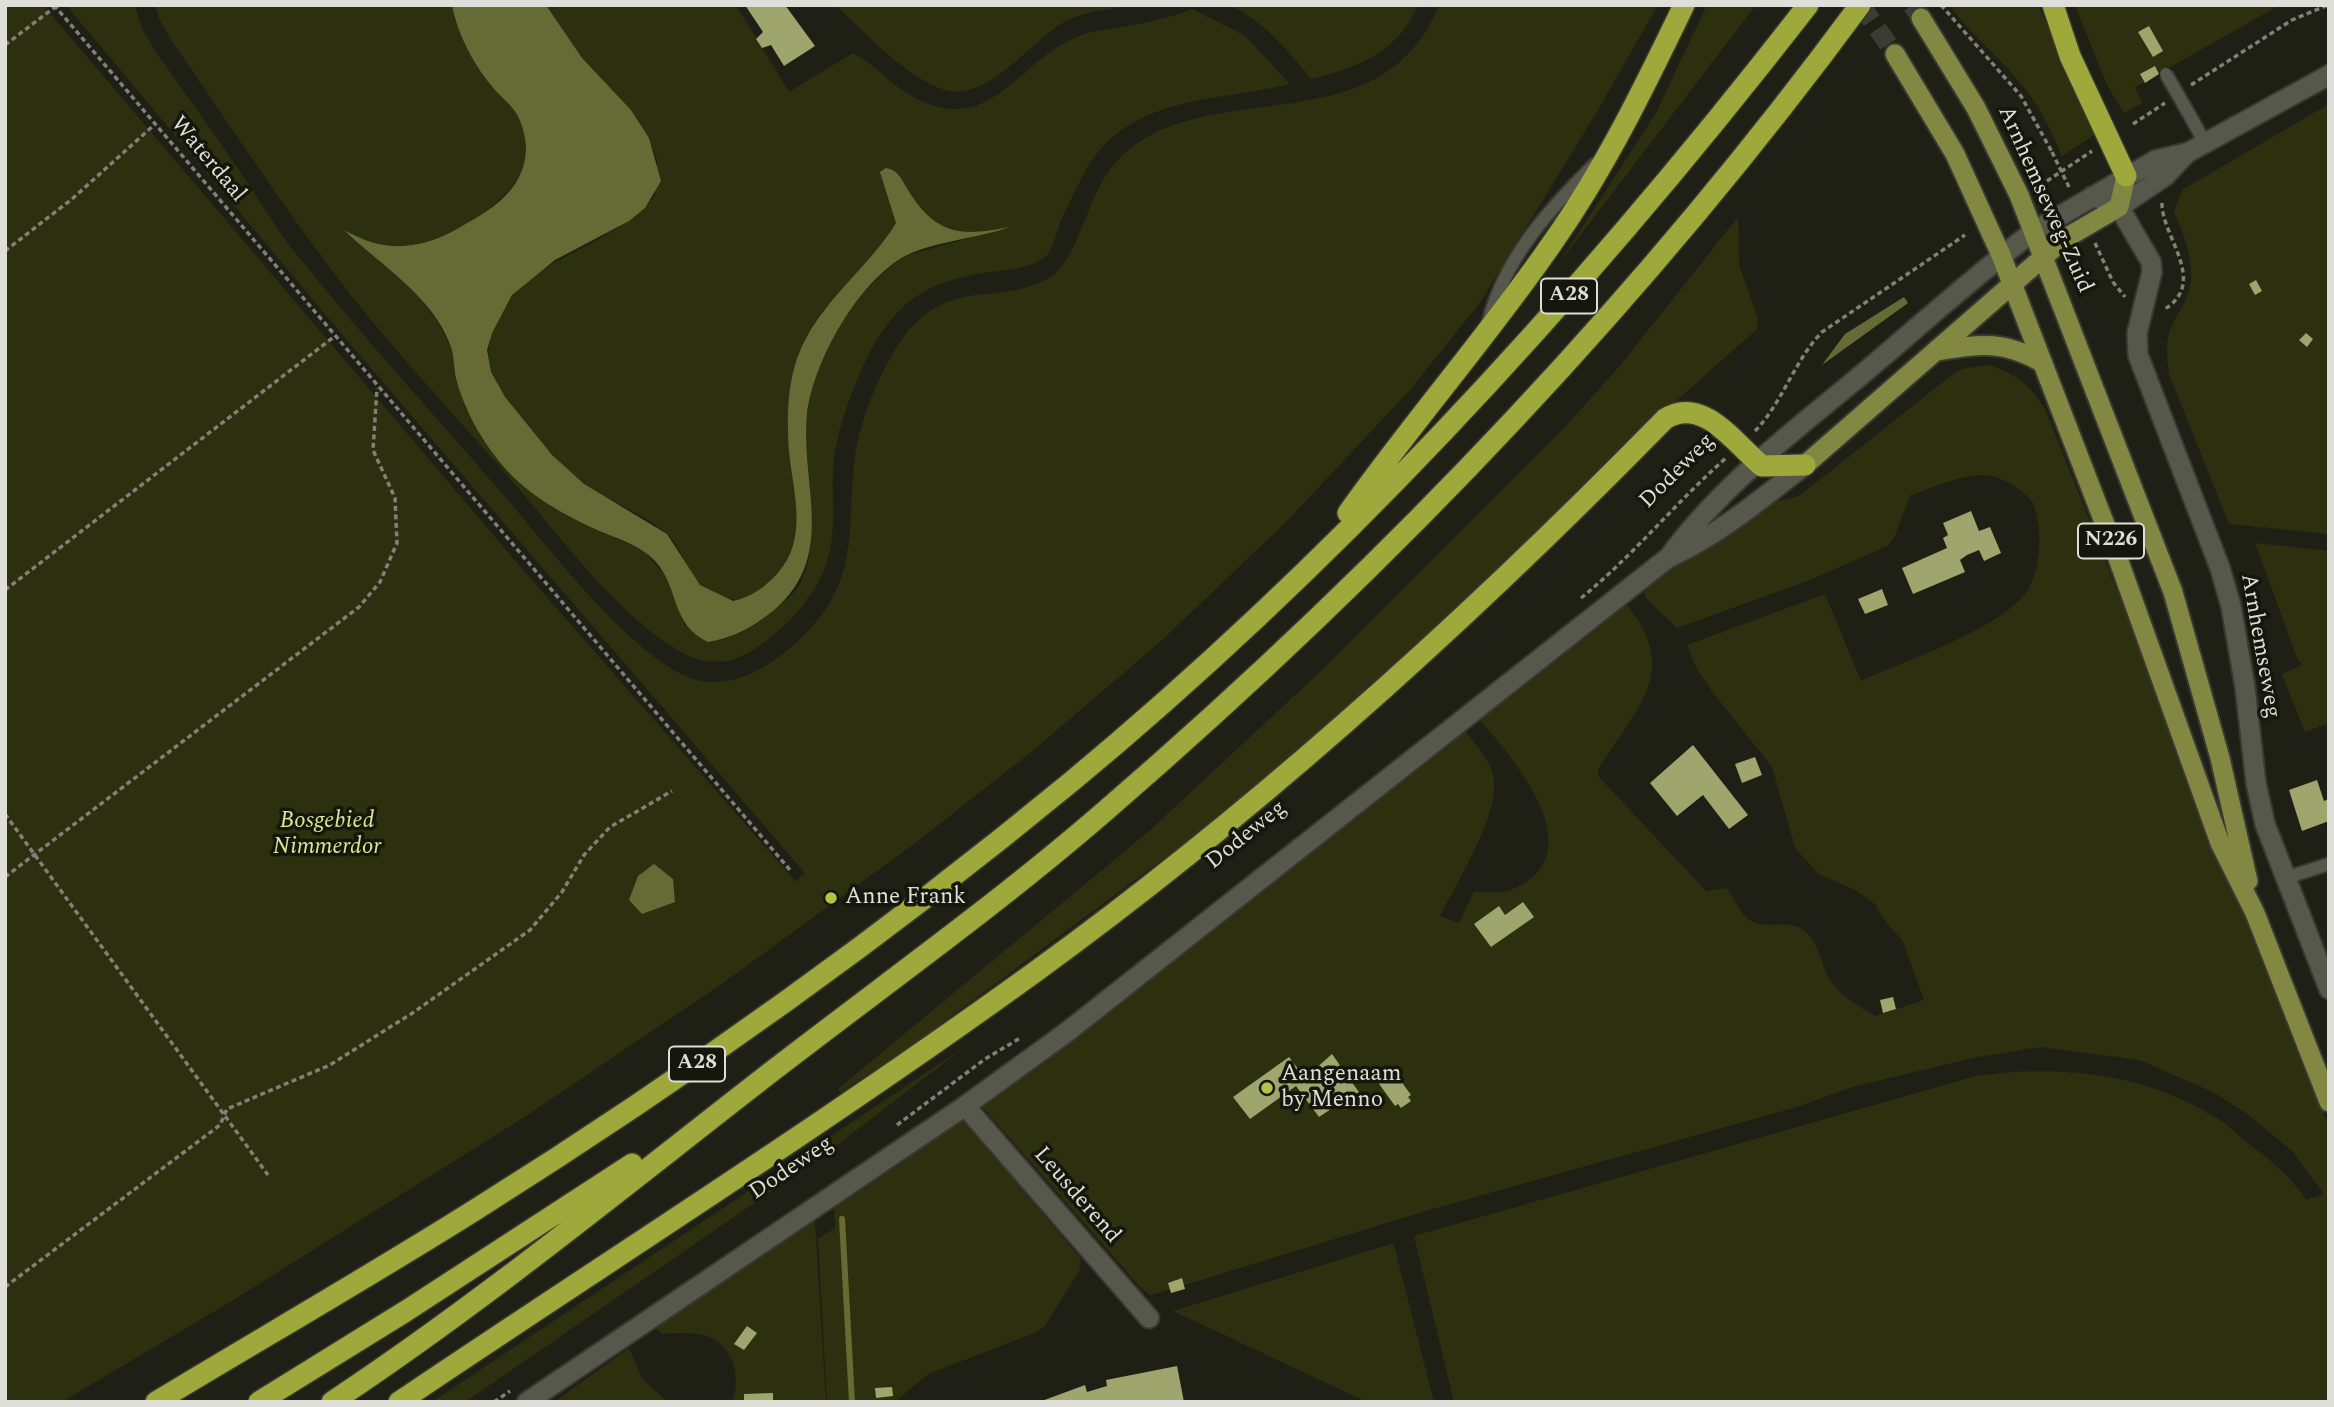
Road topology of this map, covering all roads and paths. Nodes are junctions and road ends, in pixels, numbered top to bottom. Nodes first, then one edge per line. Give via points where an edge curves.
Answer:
1 (1684, 5) edge
2 (1808, 5) edge
3 (1860, 5) edge
4 (1941, 5) edge
5 (2053, 5) edge
6 (2328, 5) edge
7 (54, 6) edge
8 (1921, 18) tunnel mouth
9 (5, 45) edge
10 (1895, 54) tunnel mouth
11 (2164, 70) dead end
12 (2329, 75) edge
13 (2191, 86) dead end
14 (2168, 101) dead end
15 (2133, 124) dead end
16 (155, 125) junction
17 (2096, 148) dead end
18 (2196, 148) junction
19 (2126, 176) junction
20 (2047, 181) dead end
21 (2068, 187) dead end
22 (2165, 193) dead end
23 (2093, 196) junction
24 (2119, 207) junction
25 (2034, 231) junction
26 (1965, 235) dead end
27 (5, 251) edge
28 (2099, 253) dead end
29 (2001, 255) junction
30 (2045, 256) junction
31 (2012, 284) junction
32 (2142, 307) junction
33 (335, 336) junction
34 (1937, 351) junction
35 (2043, 363) junction
36 (377, 386) junction
37 (1739, 447) junction
38 (1758, 462) junction
39 (1805, 465) junction
40 (1669, 557) junction
41 (1308, 568) junction
42 (5, 590) edge
43 (1577, 601) dead end
44 (673, 791) dead end
45 (5, 814) edge
46 (34, 855) junction
47 (2329, 864) edge
48 (790, 870) dead end
49 (5, 877) edge
50 (2285, 878) junction
51 (2255, 913) junction
52 (2329, 989) edge
53 (1032, 1031) dead end
54 (798, 1051) junction
55 (2329, 1102) edge
56 (965, 1106) junction
57 (225, 1114) junction
58 (894, 1128) dead end
59 (268, 1175) dead end
60 (5, 1287) edge
61 (1149, 1318) dead end
62 (522, 1394) edge
63 (156, 1402) edge
64 (259, 1402) edge
65 (332, 1402) edge
66 (399, 1402) edge
67 (494, 1402) edge

1 - 41 highway, A28 via 1611,149 1555,240 1406,432
2 - 41 highway, A28 via 1603,258 1471,405
3 - 54 highway, A28 via 1739,161 1622,300 1457,480 1342,596 1101,815 917,963
4 - 21 path, Arnhemseweg-Zuid, bridge via 2021,96
5 - 19 highway via 2070,57
6 - 13 path via 2292,20
7 - 9 path
7 - 16 path, Waterdaal
8 - 25 main road, Arnhemseweg-Zuid / N226 via 1976,108
10 - 29 main road, N226 via 1955,154
11 - 18 lane, bridge via 2189,114
12 - 18 street
14 - 15 path
16 - 27 path
16 - 33 path, Waterdaal
17 - 20 path
18 - 19 street, Dodeweg via 2155,160
18 - 24 street
19 - 23 street, Dodeweg
19 - 24 main road
22 - 32 path via 2163,216 2179,250 2182,282 2169,307 2154,313
23 - 24 street
23 - 25 street, Dodeweg
24 - 30 main road, Dodeweg via 2064,239
24 - 32 street, Arnhemseweg via 2151,262
25 - 29 street, Dodeweg
25 - 30 main road, Arnhemseweg-Zuid / N226
26 - 37 path, Dodeweg via 1822,332 1769,415
28 - 32 path via 2123,295
29 - 31 main road, N226
29 - 38 street, Dodeweg
30 - 31 main road, Dodeweg
30 - 51 main road, Arnhemseweg-Zuid / N226 via 2185,627
31 - 34 main road, Dodeweg
31 - 35 main road, N226
32 - 50 street, Arnhemseweg via 2138,355 2231,606 2256,783
33 - 36 path, Waterdaal
33 - 42 path
34 - 35 main road via 1996,344
34 - 39 main road, Dodeweg
35 - 51 main road, N226 via 2220,843
36 - 46 path via 373,450 395,498 397,543 380,582 359,607
36 - 48 path, Waterdaal
37 - 38 highway
37 - 43 path, Dodeweg via 1677,502 1620,566
37 - 66 highway via 1700,414 1684,412 1665,419 1576,509 1348,721 1152,882 1036,971 894,1070
38 - 39 highway via 1768,467
38 - 40 street, Dodeweg via 1689,529
39 - 40 street, Dodeweg via 1701,543
40 - 56 street, Dodeweg via 1138,979
41 - 63 highway, A28 via 1072,782 762,1020 475,1210
44 - 57 path via 610,827 530,930 330,1065 227,1109
45 - 46 path
46 - 49 path
46 - 57 path
47 - 50 lane
50 - 52 street, Arnhemseweg
51 - 55 main road, N226
53 - 58 path via 985,1059
54 - 64 highway, A28 via 685,1130
54 - 65 highway, A28 via 425,1340
56 - 61 street, Leusderend
56 - 62 street, Dodeweg
57 - 59 path
57 - 60 path via 220,1125
62 - 67 path

